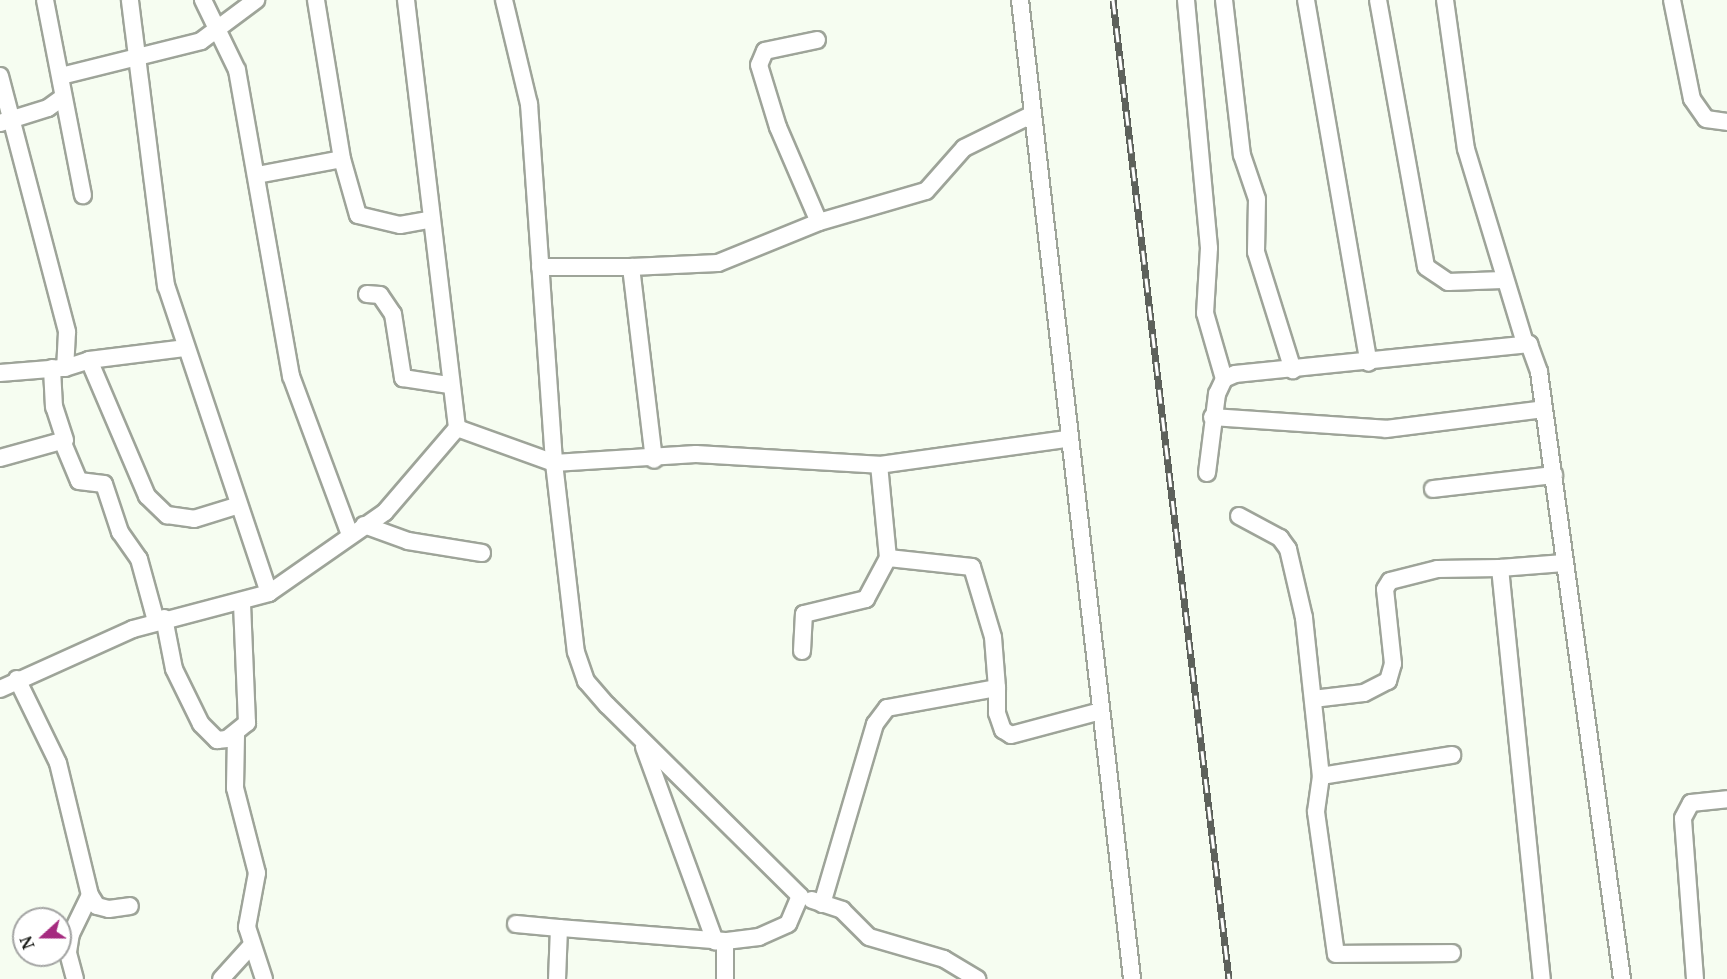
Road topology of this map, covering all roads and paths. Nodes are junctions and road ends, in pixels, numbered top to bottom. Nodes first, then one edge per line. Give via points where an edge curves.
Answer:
1 (45, 0) edge
2 (130, 0) edge
3 (203, 0) edge
4 (255, 0) edge
5 (316, 0) edge
6 (406, 0) edge
7 (504, 0) edge
8 (1020, 0) edge
9 (1186, 0) edge
10 (1224, 0) edge
11 (1306, 0) edge
12 (1378, 0) edge
13 (1445, 0) edge
14 (1672, 0) edge
15 (220, 30) junction
16 (817, 40) dead end
17 (140, 58) junction
18 (0, 76) edge
19 (61, 76) junction
20 (62, 98) junction
21 (1029, 116) junction
22 (6, 122) edge
23 (1727, 122) edge
24 (342, 159) junction
25 (257, 175) junction
26 (83, 195) dead end
27 (429, 220) junction
28 (819, 222) junction
29 (540, 267) junction
30 (631, 267) junction
31 (1503, 280) junction
32 (367, 294) dead end
33 (1524, 340) junction
34 (186, 348) junction
35 (88, 360) junction
36 (1369, 363) junction
37 (58, 368) junction
38 (1293, 370) junction
39 (0, 373) edge
40 (1224, 379) junction
41 (449, 385) junction
42 (1544, 410) junction
43 (1212, 417) junction
44 (457, 428) junction
45 (1066, 439) junction
46 (63, 443) junction
47 (0, 458) edge
48 (654, 460) junction
49 (554, 463) junction
50 (879, 465) junction
51 (1207, 473) dead end
52 (1554, 475) junction
53 (1433, 489) dead end
54 (239, 505) junction
55 (1239, 516) dead end
56 (364, 525) junction
57 (350, 536) junction
58 (482, 553) dead end
59 (888, 558) junction
60 (1564, 563) junction
61 (1500, 568) junction
62 (268, 593) junction
63 (242, 602) junction
64 (160, 619) junction
65 (802, 651) dead end
66 (17, 679) junction
67 (0, 688) edge
68 (997, 688) junction
69 (1313, 699) junction
70 (1101, 711) junction
71 (236, 735) junction
72 (641, 740) junction
73 (1452, 755) dead end
74 (1321, 776) junction
75 (1727, 800) edge
76 (90, 894) junction
77 (800, 896) junction
78 (822, 904) junction
79 (130, 906) dead end
80 (516, 924) dead end
81 (559, 928) junction
82 (720, 941) junction
83 (250, 947) junction
84 (1452, 953) dead end
85 (75, 979) edge
86 (221, 979) edge
87 (264, 979) edge
88 (557, 979) edge
89 (726, 979) edge
90 (977, 979) edge
91 (1132, 979) edge
92 (1542, 979) edge
93 (1622, 979) edge
94 (1695, 979) edge

1 - 19 street
2 - 17 street
3 - 15 street
4 - 15 street
5 - 24 street
6 - 27 street
7 - 29 street via 529,104
8 - 21 street
9 - 40 street via 1209,248 1205,313
10 - 38 street via 1242,155 1257,199 1256,252
11 - 36 street
12 - 31 street via 1426,267 1448,282
13 - 31 street via 1466,149
14 - 23 street via 1692,99 1706,119
15 - 17 street
15 - 25 street via 237,70
16 - 28 street via 765,51 759,65 778,127
17 - 19 street
17 - 34 street via 166,286
18 - 22 street
19 - 20 street
20 - 22 street
20 - 26 street
21 - 28 street via 964,148 926,191
21 - 45 street
22 - 37 street via 67,332
24 - 25 street
24 - 27 street via 358,215 400,225
25 - 57 street via 291,376
27 - 41 street
28 - 30 street via 718,263
29 - 30 street
29 - 49 street
30 - 48 street
31 - 33 street
32 - 41 street via 380,295 393,314 403,378
33 - 36 street
33 - 42 street via 1536,359
34 - 35 street
34 - 54 street
35 - 37 street
35 - 54 street via 147,496 167,515 181,519
36 - 38 street
37 - 39 street
37 - 46 street
38 - 40 street
40 - 43 street
41 - 44 street
42 - 43 street via 1386,429
42 - 52 street
43 - 51 street
44 - 49 street
44 - 56 street via 402,496
45 - 50 street
45 - 70 street
46 - 47 street
46 - 64 street via 79,481 104,484 117,526 139,559
48 - 49 street
48 - 50 street via 696,454
49 - 72 street via 576,652 586,681
50 - 59 street
52 - 53 street
52 - 60 street
54 - 62 street
55 - 69 street via 1280,538 1288,549
56 - 57 street
56 - 58 street via 408,541
57 - 62 street
59 - 65 street via 866,599 804,614
59 - 68 street via 972,567 993,637
60 - 61 street
60 - 93 street
61 - 69 street via 1437,569 1390,581 1385,588 1394,664 1388,681 1364,693
61 - 92 street
62 - 63 street
63 - 64 street
63 - 71 street via 240,641 249,704 247,723
64 - 66 street
64 - 71 street via 174,669 201,724 217,740
66 - 67 street
66 - 76 street via 58,764
68 - 70 street via 997,713 1003,730 1011,735
68 - 78 street via 887,708 875,724
69 - 74 street
70 - 91 street
71 - 83 street via 235,788 257,873 247,927
72 - 77 street
72 - 82 street
73 - 74 street
74 - 84 street via 1316,812 1336,954
75 - 94 street via 1691,803 1683,818
76 - 79 street via 97,906
76 - 85 street via 71,934 68,951
77 - 78 street
77 - 82 street via 788,924 777,933
78 - 90 street via 842,910 869,937 944,959
80 - 81 street
81 - 82 street
81 - 88 street
82 - 89 street
83 - 86 street
83 - 87 street

